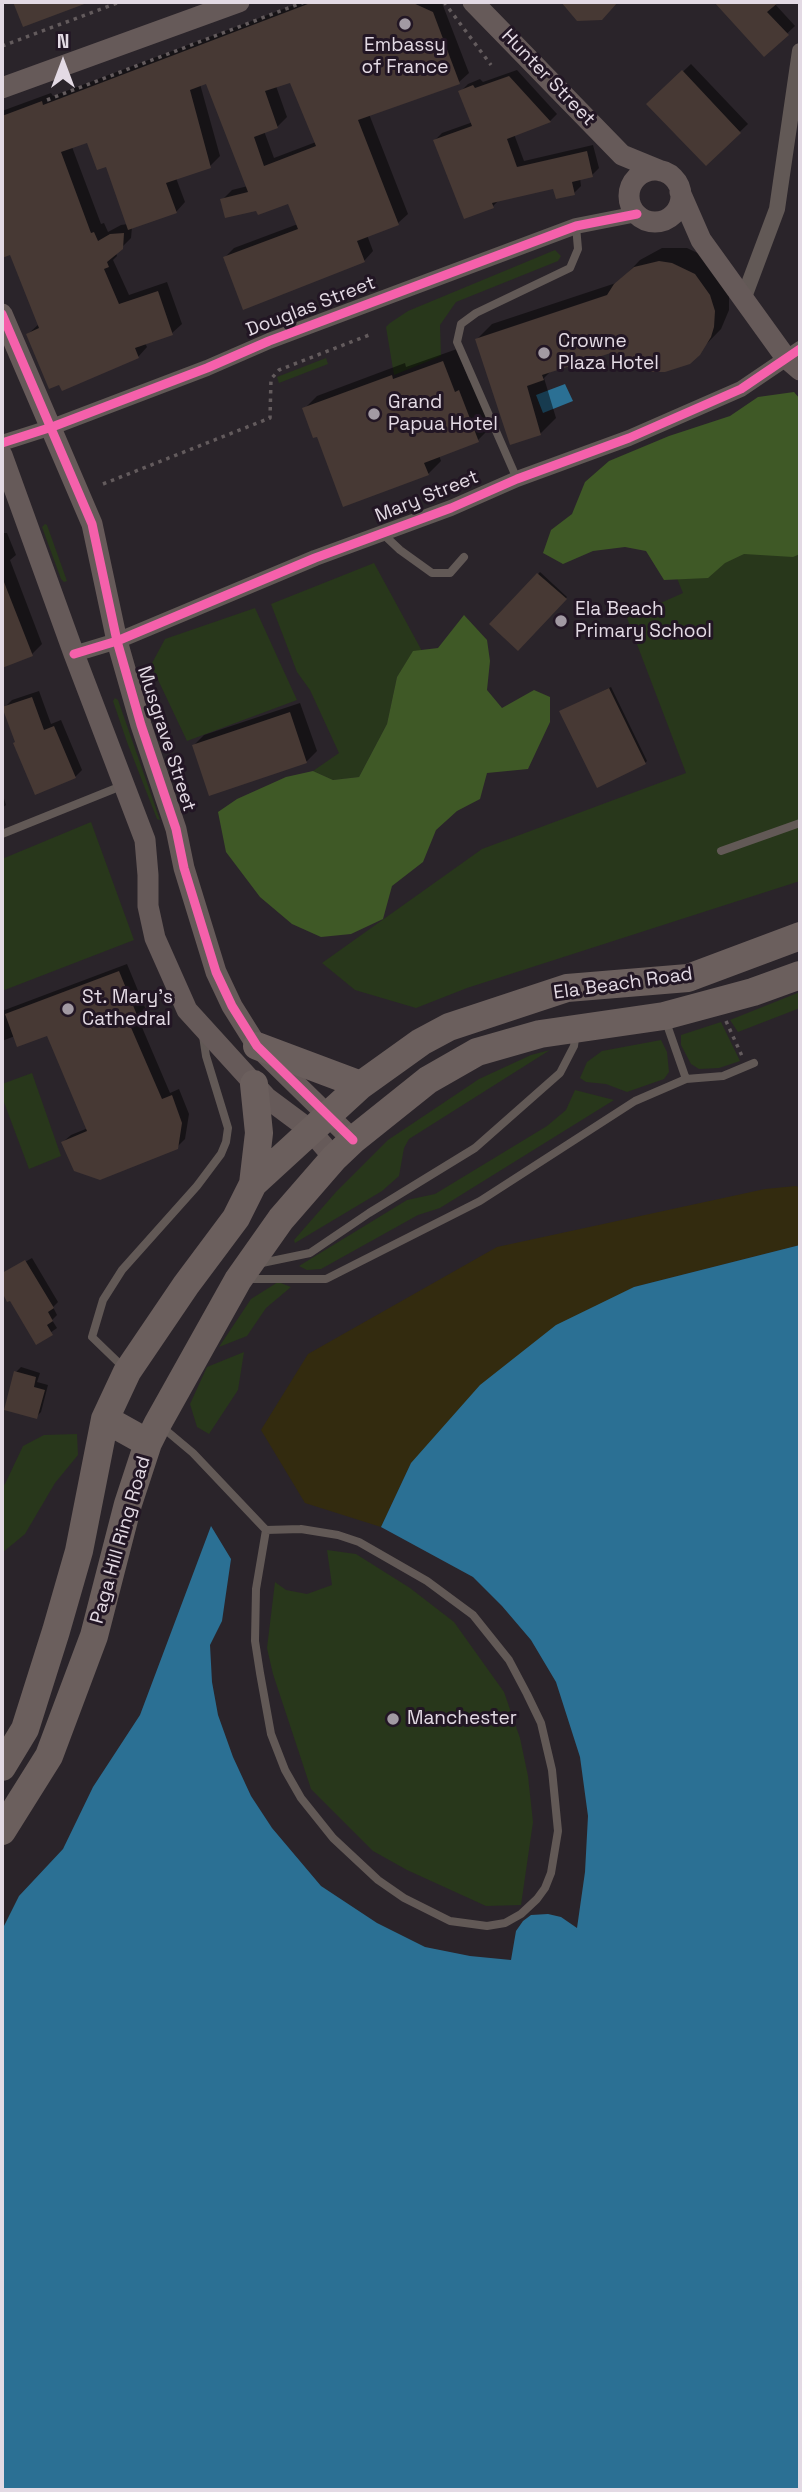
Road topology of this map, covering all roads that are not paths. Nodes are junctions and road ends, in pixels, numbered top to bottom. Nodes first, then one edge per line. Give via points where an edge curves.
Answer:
1 (239, 2) edge
2 (473, 2) edge
3 (800, 51) edge
4 (2, 88) edge
5 (622, 155) junction
6 (661, 171) junction
7 (630, 188) junction
8 (680, 192) junction
9 (636, 214) junction
10 (665, 220) junction
11 (576, 226) junction
12 (701, 240) junction
13 (744, 297) junction
14 (2, 314) edge
15 (796, 359) edge
16 (52, 427) junction
17 (2, 443) edge
18 (2, 455) edge
19 (517, 479) junction
20 (383, 534) junction
21 (464, 557) dead end
22 (117, 641) junction
23 (74, 654) junction
24 (114, 789) dead end
25 (800, 823) edge
26 (2, 834) edge
27 (721, 851) dead end
28 (184, 868) junction
29 (148, 875) junction
30 (800, 936) edge
31 (800, 975) edge
32 (664, 1016) junction
33 (202, 1027) junction
34 (577, 1029) junction
35 (257, 1046) junction
36 (749, 1062) road end
37 (686, 1079) junction
38 (254, 1084) junction
39 (361, 1086) junction
40 (318, 1123) junction
41 (344, 1149) junction
42 (249, 1193) junction
43 (243, 1273) junction
44 (127, 1372) junction
45 (105, 1419) junction
46 (153, 1433) junction
47 (266, 1531) junction
48 (2, 1767) edge
49 (2, 1831) edge

1 - 4 street
2 - 5 street, Hunter Street
3 - 13 street via 777,209
5 - 6 street, Hunter Street
5 - 7 street
6 - 7 street via 639,176
6 - 8 street via 674,178
7 - 9 street
8 - 10 street via 677,208
8 - 12 street
9 - 10 street via 650,221
9 - 11 street, Douglas Street
10 - 12 street
11 - 16 street, Douglas Street
11 - 19 lane via 578,249 570,268 461,324 457,342
12 - 13 street
13 - 15 street
14 - 16 street, Musgrave Street
15 - 19 street, Mary Street via 741,389 629,438
16 - 17 street, Douglas Street
16 - 22 street, Musgrave Street via 92,524
18 - 23 street, Musgrave Street
19 - 20 street, Mary Street
20 - 21 lane via 432,573 450,573
20 - 22 street, Mary Street
22 - 23 street, Mary Street
22 - 28 street, Musgrave Street
23 - 29 street, Musgrave Street via 145,840
24 - 26 lane
25 - 27 lane
28 - 29 street
28 - 35 street, Musgrave Street via 216,972
29 - 33 street, Musgrave Street via 148,905 158,947 187,1010
30 - 39 highway, Ela Beach Road via 688,978 567,988 469,1019 421,1042
31 - 32 highway, Ela Beach Road
32 - 34 highway, Ela Beach Road
32 - 37 lane
33 - 38 street, Musgrave Street
33 - 44 lane via 228,1128 226,1142 197,1186 122,1270 103,1300 92,1337
34 - 41 highway, Ela Beach Road via 477,1052 428,1080
34 - 43 lane via 560,1073 475,1148 310,1253
35 - 39 highway
35 - 40 street, Musgrave Street
36 - 37 lane via 723,1076
37 - 43 lane via 635,1101 480,1201 326,1279
38 - 40 street, Musgrave Street via 267,1098
38 - 42 highway via 259,1133
39 - 40 highway, Ela Beach Road
40 - 41 street, Musgrave Street
40 - 42 highway, Paga Hill Ring Road
41 - 43 highway, Paga Hill Ring Road via 281,1219
42 - 44 highway, Paga Hill Ring Road
43 - 46 highway, Paga Hill Ring Road
44 - 45 highway, Paga Hill Ring Road
45 - 46 highway
45 - 48 highway, Paga Hill Ring Road via 79,1551 57,1631 25,1729
46 - 47 lane via 193,1453
46 - 49 highway, Paga Hill Ring Road via 128,1504 94,1636 62,1722 49,1756
47 - 47 lane via 256,1589 255,1641 271,1734 301,1798 333,1838 404,1898 450,1921 469,1925 505,1923 520,1914 545,1888 558,1830 541,1723 509,1661 473,1615 427,1581 359,1542 301,1529

